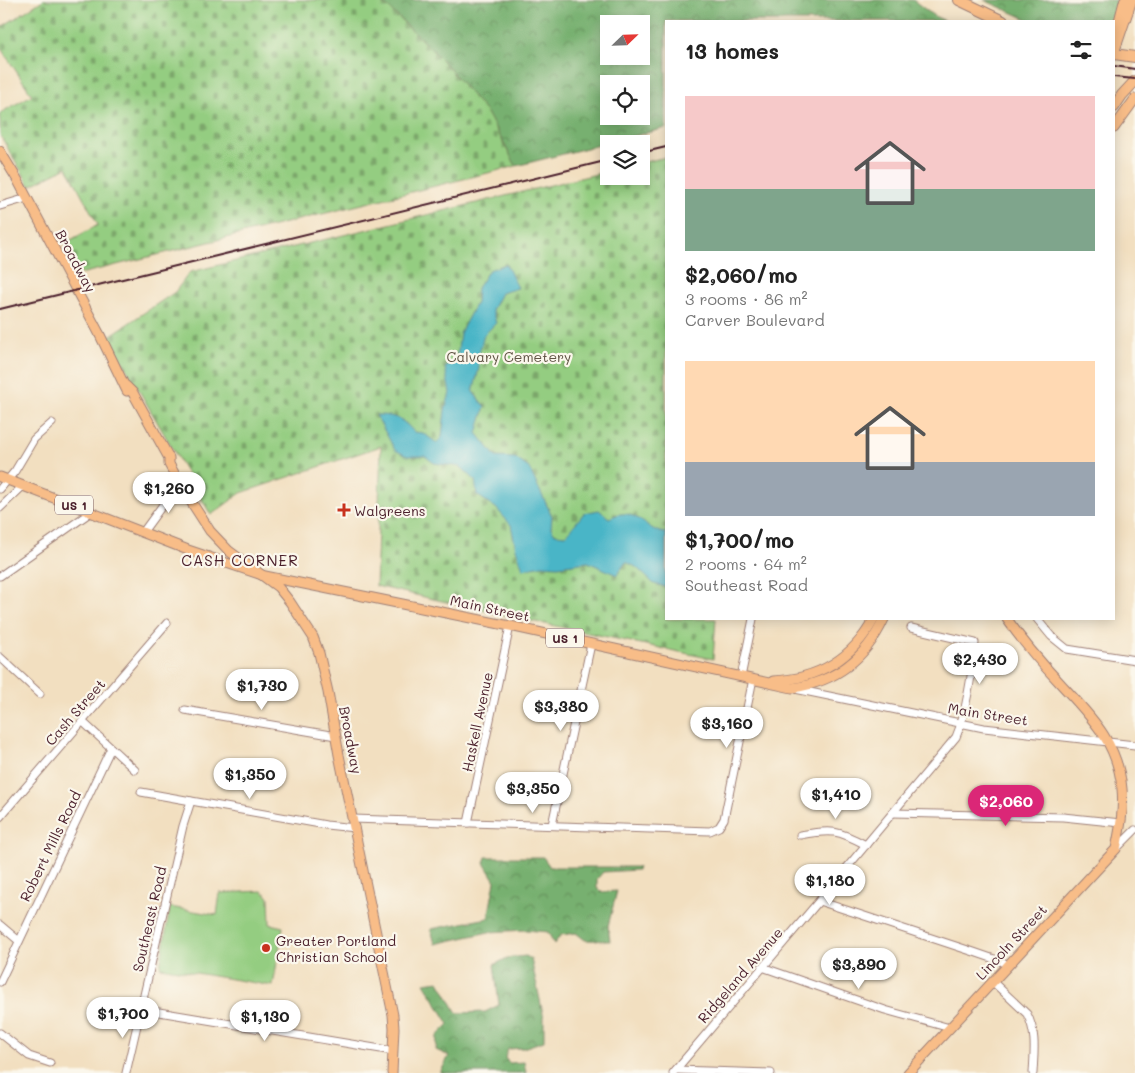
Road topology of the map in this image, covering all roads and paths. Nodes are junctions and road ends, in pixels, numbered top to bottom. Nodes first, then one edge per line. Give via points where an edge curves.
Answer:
1 (959, 0) edge
2 (1125, 0) edge
3 (1132, 0) edge
4 (1001, 20) edge
5 (1115, 38) edge
6 (1115, 51) edge
7 (1115, 54) edge
8 (1135, 57) edge
9 (1133, 83) edge
10 (1135, 99) edge
11 (1115, 106) edge
12 (1115, 127) edge
13 (0, 151) edge
14 (27, 198) junction
15 (0, 206) edge
16 (52, 423) dead end
17 (4, 478) edge
18 (23, 486) junction
19 (180, 486) junction
20 (0, 489) edge
21 (0, 508) edge
22 (91, 512) junction
23 (143, 532) junction
24 (0, 576) edge
25 (265, 576) junction
26 (753, 620) edge
27 (873, 620) edge
28 (884, 620) edge
29 (1008, 620) edge
30 (1038, 620) edge
31 (167, 624) dead end
32 (510, 626) junction
33 (911, 628) dead end
34 (591, 644) junction
35 (0, 658) edge
36 (1135, 660) edge
37 (741, 676) junction
38 (757, 680) junction
39 (792, 688) junction
40 (40, 694) dead end
41 (185, 710) dead end
42 (83, 722) junction
43 (960, 724) junction
44 (336, 736) junction
45 (1109, 742) junction
46 (1135, 745) edge
47 (111, 748) junction
48 (135, 770) dead end
49 (141, 792) dead end
50 (191, 801) junction
51 (893, 813) junction
52 (0, 817) edge
53 (468, 822) junction
54 (1121, 823) junction
55 (354, 824) junction
56 (552, 825) junction
57 (1135, 830) edge
58 (800, 835) dead end
59 (866, 845) junction
60 (1116, 849) junction
61 (820, 902) junction
62 (0, 925) edge
63 (19, 940) junction
64 (1007, 966) junction
65 (762, 967) junction
66 (0, 982) edge
67 (993, 982) junction
68 (140, 1010) junction
69 (950, 1028) junction
70 (0, 1033) edge
71 (394, 1051) junction
72 (50, 1063) dead end
73 (674, 1071) edge
74 (126, 1073) edge
75 (392, 1073) edge
76 (771, 1073) edge
77 (908, 1073) edge
78 (1033, 1073) edge

1 - 4 highway
2 - 5 highway
3 - 6 main road
7 - 8 highway
9 - 11 highway
10 - 12 main road
13 - 14 main road, Broadway
14 - 15 street
14 - 19 main road, Broadway via 126,386 169,458
16 - 17 street via 34,439
17 - 18 main road, Main Street / US 1
17 - 20 street
18 - 21 street
18 - 22 main road, Main Street / US 1
19 - 23 street
19 - 25 main road, Broadway via 219,541
22 - 23 main road, Main Street / US 1
22 - 24 street
23 - 25 main road, Main Street / US 1
25 - 32 main road, Main Street / US 1
25 - 44 main road, Broadway via 290,602 313,637
26 - 37 street
27 - 38 main road, US 1 via 850,652 826,669 795,679
28 - 39 main road, US 1 via 873,641 850,664 822,681
29 - 45 main road via 1038,659 1094,720
30 - 36 street via 1067,649
31 - 42 street, Cash Street
32 - 34 main road, Main Street / US 1
32 - 53 street, Haskell Avenue
33 - 43 street, Ridgeland Avenue via 975,643
34 - 37 main road, Main Street / US 1
34 - 56 street
35 - 40 street
37 - 38 main road, Main Street / US 1
38 - 39 main road, Main Street / US 1
38 - 56 street via 724,819 719,827 710,831
39 - 43 street, Main Street
41 - 44 street
42 - 47 street
42 - 52 street, Cash Street
43 - 45 street, Main Street
43 - 51 street, Ridgeland Avenue via 956,736
44 - 55 main road, Broadway
45 - 46 street, Main Street
45 - 54 main road via 1118,763 1122,788
47 - 48 street
47 - 63 street, Robert Mills Road
49 - 50 street
50 - 55 street via 326,825
50 - 68 street, Southeast Road
51 - 54 street via 1063,817
51 - 59 street, Ridgeland Avenue
53 - 55 street
53 - 56 street
54 - 60 main road
55 - 71 main road, Broadway via 393,1015
57 - 60 street, Lincoln Street
58 - 59 street via 833,831
59 - 61 street, Ridgeland Avenue
60 - 64 main road, Lincoln Street
61 - 64 street via 974,952
61 - 65 street, Ridgeland Avenue
62 - 63 street
63 - 66 street, Robert Mills Road
64 - 67 main road, Lincoln Street
65 - 69 street via 886,1010
65 - 73 street, Ridgeland Avenue
67 - 69 main road, Lincoln Street
67 - 78 street via 1030,1020 1034,1040
68 - 71 street
68 - 74 street, Southeast Road
69 - 77 main road, Lincoln Street
70 - 72 street via 29,1056
71 - 75 main road, Broadway
73 - 76 street

